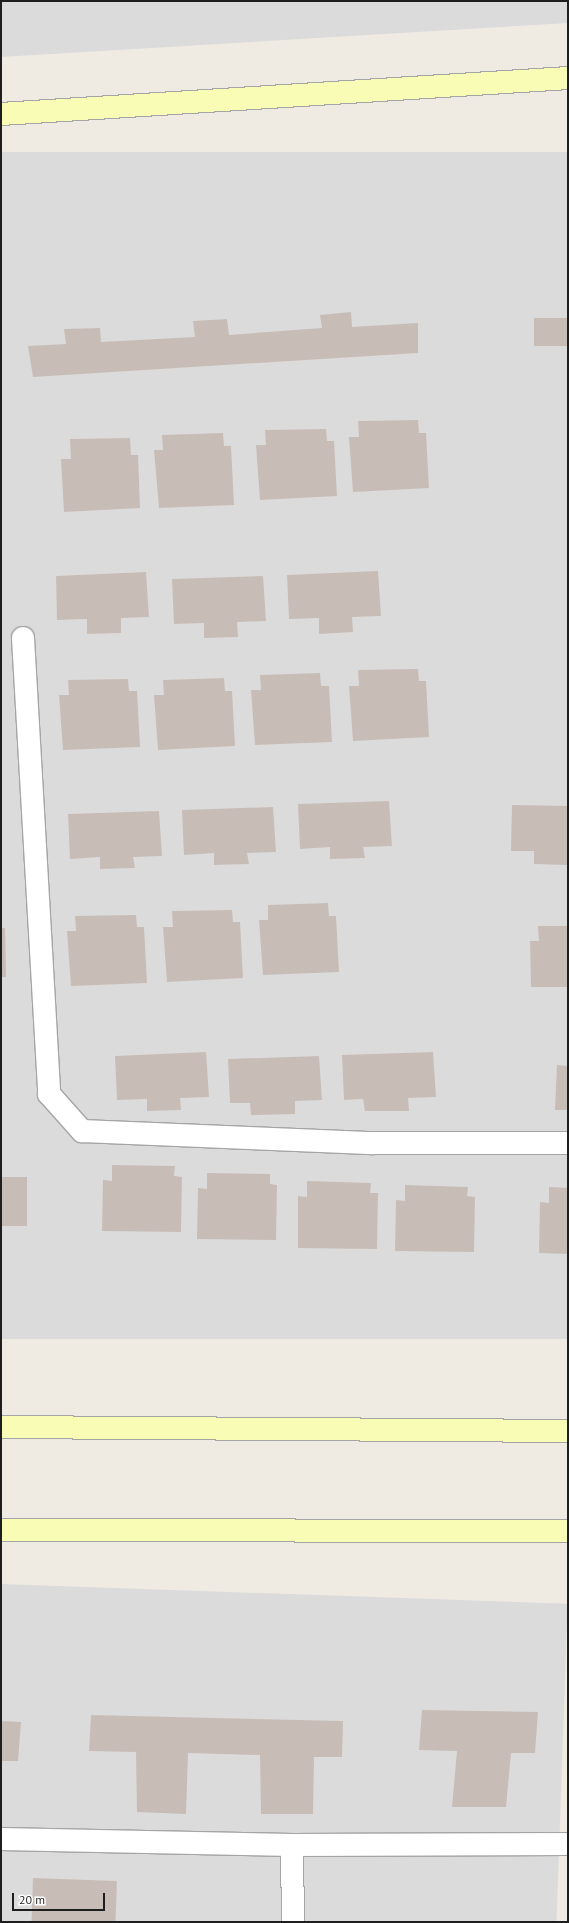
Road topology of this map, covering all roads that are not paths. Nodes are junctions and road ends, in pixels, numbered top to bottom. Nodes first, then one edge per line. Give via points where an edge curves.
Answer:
1 (568, 78) edge
2 (1, 114) edge
3 (23, 638) dead end
4 (568, 1143) edge
5 (1, 1427) edge
6 (568, 1431) edge
7 (1, 1530) edge
8 (568, 1531) edge
9 (1, 1839) edge
10 (568, 1844) edge
11 (292, 1845) junction
12 (293, 1922) edge

1 - 2 main road
3 - 4 street via 49,1094 82,1131 374,1143
5 - 6 main road
7 - 8 main road
9 - 11 street
10 - 11 street
11 - 12 street

